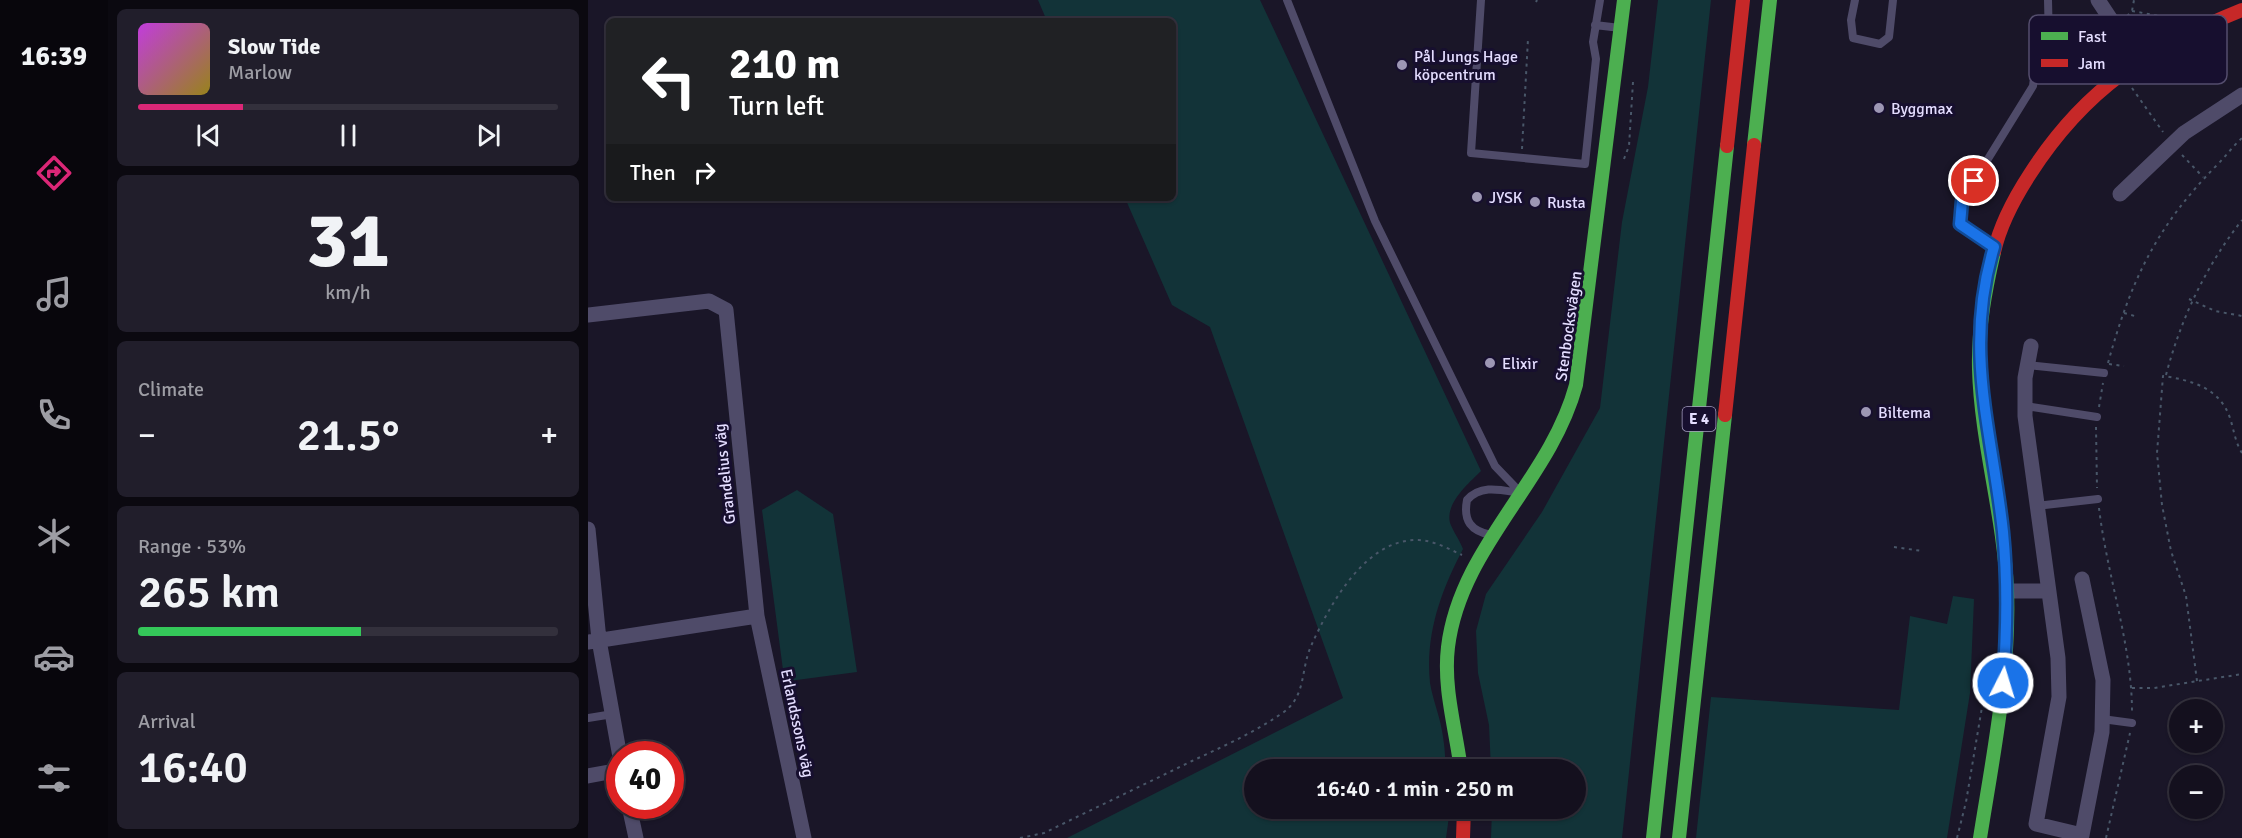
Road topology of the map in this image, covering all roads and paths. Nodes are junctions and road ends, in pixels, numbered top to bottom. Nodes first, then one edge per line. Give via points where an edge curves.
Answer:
1 (1287, 0) edge
2 (1481, 0) edge
3 (1600, 0) edge
4 (1624, 0) edge
5 (1743, 0) edge
6 (1770, 0) edge
7 (1854, 0) edge
8 (1893, 0) edge
9 (2048, 0) edge
10 (2098, 0) edge
11 (2134, 0) edge
12 (2242, 10) edge
13 (2048, 15) edge
14 (2108, 15) edge
15 (2155, 15) edge
16 (2227, 15) edge
17 (1595, 25) junction
18 (1621, 28) junction
19 (1528, 39) dead end
20 (2032, 84) edge
21 (2105, 84) edge
22 (2130, 84) edge
23 (2242, 95) edge
24 (2140, 100) dead end
25 (2242, 138) edge
26 (1521, 158) junction
27 (2120, 194) dead end
28 (2242, 220) edge
29 (1994, 247) junction
30 (2191, 300) junction
31 (2122, 312) junction
32 (588, 315) edge
33 (2242, 316) edge
34 (2138, 317) dead end
35 (2031, 346) dead end
36 (2107, 363) junction
37 (2028, 365) junction
38 (2124, 366) dead end
39 (2104, 373) junction
40 (2165, 376) junction
41 (2025, 406) junction
42 (2097, 417) junction
43 (2242, 453) edge
44 (1521, 493) junction
45 (2098, 499) junction
46 (2036, 506) junction
47 (588, 529) edge
48 (1493, 535) junction
49 (1894, 548) dead end
50 (1922, 551) dead end
51 (1477, 562) junction
52 (2082, 579) dead end
53 (2007, 591) junction
54 (2047, 591) junction
55 (757, 616) junction
56 (594, 641) edge
57 (2242, 674) edge
58 (2197, 681) junction
59 (2132, 687) junction
60 (613, 714) junction
61 (588, 718) edge
62 (2102, 719) junction
63 (2132, 723) junction
64 (617, 741) edge
65 (1459, 759) edge
66 (606, 773) edge
67 (588, 776) edge
68 (632, 819) edge
69 (1464, 819) edge
70 (636, 838) edge
71 (804, 838) edge
72 (1020, 838) edge
73 (1463, 838) edge
74 (1653, 838) edge
75 (1679, 838) edge
76 (1980, 838) edge
77 (2106, 838) edge

1 - 44 lane via 1375,221 1495,466
2 - 26 lane via 1471,153
3 - 17 lane
4 - 18 main road, Stenbocksvägen
5 - 74 main road, E 4
6 - 75 main road, E 4
7 - 8 lane via 1853,38 1880,44 1889,37
9 - 13 lane
10 - 14 street
11 - 15 path via 2132,11
12 - 16 main road
17 - 18 lane
17 - 26 lane via 1596,59 1585,164
18 - 44 main road, Stenbocksvägen via 1578,381 1558,435
19 - 26 path
20 - 29 lane via 1962,201 1960,224
21 - 29 main road via 2049,142 2009,209
22 - 24 path
23 - 27 street via 2184,133
25 - 31 path via 2169,218
28 - 30 path via 2223,244
29 - 53 main road via 1978,327 1979,370 2003,531
30 - 33 path via 2215,311
30 - 40 path
31 - 34 path
31 - 36 path
32 - 55 street, Grandelius väg via 710,301 726,310
35 - 37 street
36 - 38 path
36 - 39 path
37 - 39 lane
37 - 41 street
39 - 42 path
40 - 43 path via 2202,386 2216,395 2228,411
40 - 58 path via 2157,453 2162,505 2186,596
41 - 42 lane
41 - 46 street
42 - 45 path
44 - 48 main road, Stenbocksvägen
44 - 48 lane via 1480,490 1467,500 1465,517 1470,526 1479,533
45 - 46 lane
45 - 59 path
46 - 54 street
47 - 56 street
48 - 51 main road, Stenbocksvägen
49 - 50 path
51 - 65 main road, Stenbocksvägen via 1454,616 1447,658
51 - 72 path via 1439,544 1420,540 1397,542 1380,551 1351,578 1327,616 1310,648 1300,693 1281,714 1044,833
52 - 62 street via 2103,681
53 - 54 street
53 - 76 main road via 2001,703
54 - 62 street via 2058,658 2059,697 2036,824 2082,835
55 - 56 street
55 - 71 street, Erlandssons väg
56 - 60 street
57 - 58 path
58 - 59 path via 2154,688
59 - 63 path
60 - 61 lane
60 - 64 street
62 - 63 lane
63 - 77 path
66 - 67 street
68 - 70 street
69 - 73 main road

